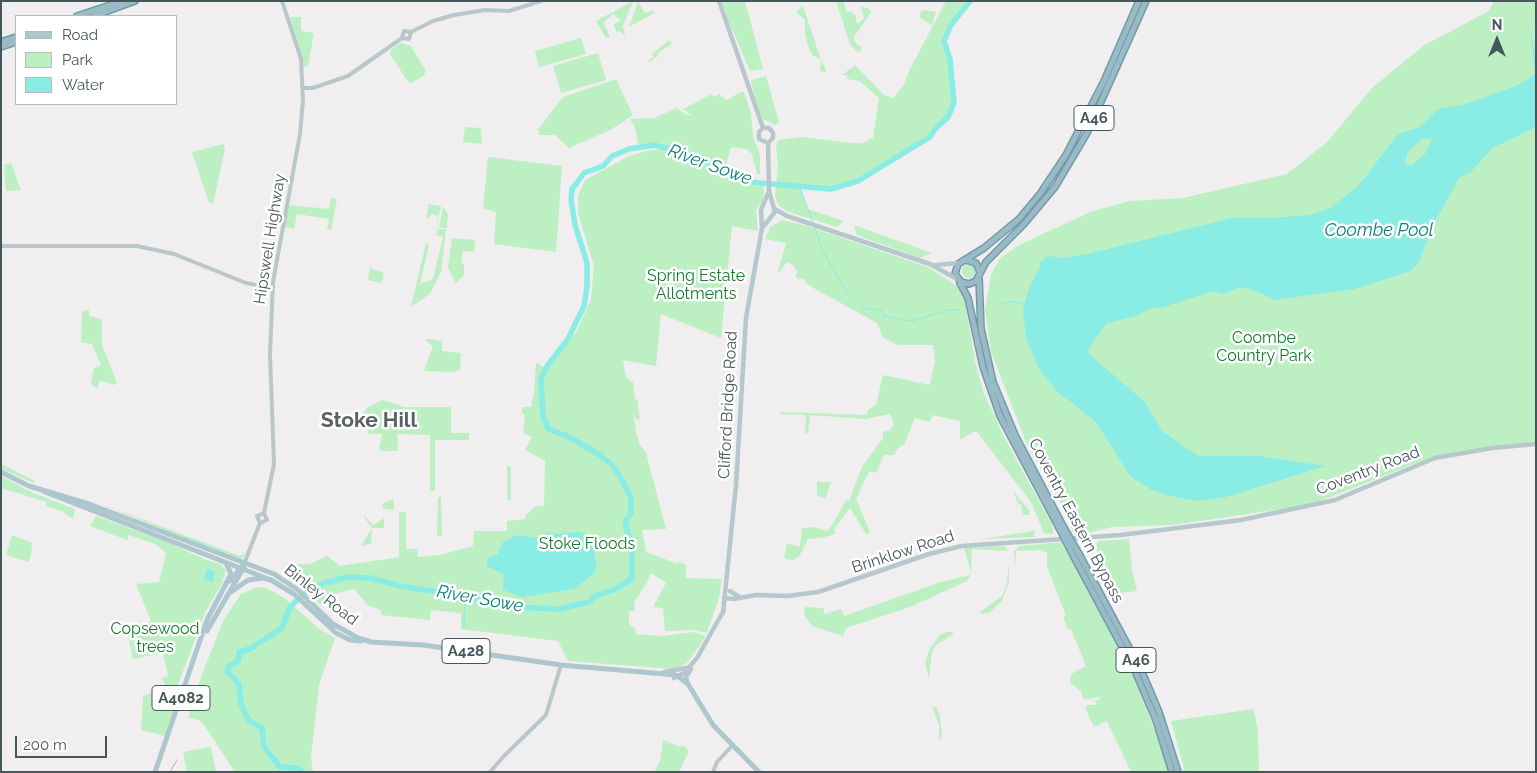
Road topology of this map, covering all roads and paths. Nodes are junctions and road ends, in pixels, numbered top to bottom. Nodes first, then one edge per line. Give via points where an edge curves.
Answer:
1 (123, 1) edge
2 (135, 1) edge
3 (282, 1) edge
4 (540, 1) edge
5 (719, 1) edge
6 (1139, 1) edge
7 (1146, 1) edge
8 (80, 15) edge
9 (97, 15) edge
10 (411, 32) junction
11 (15, 37) edge
12 (402, 38) junction
13 (1, 42) edge
14 (15, 42) edge
15 (1, 47) edge
16 (304, 88) junction
17 (763, 128) junction
18 (768, 143) junction
19 (769, 189) junction
20 (764, 206) junction
21 (774, 208) junction
22 (762, 216) junction
23 (787, 216) junction
24 (772, 218) junction
25 (762, 228) junction
26 (1, 246) edge
27 (962, 262) junction
28 (930, 264) junction
29 (979, 274) junction
30 (958, 280) junction
31 (273, 288) junction
32 (1536, 444) edge
33 (1, 472) edge
34 (40, 489) junction
35 (57, 493) junction
36 (83, 504) dead end
37 (264, 513) junction
38 (260, 522) junction
39 (1061, 526) junction
40 (1121, 535) joint
41 (1076, 555) junction
42 (226, 562) junction
43 (243, 565) junction
44 (270, 580) junction
45 (278, 584) junction
46 (728, 586) junction
47 (730, 591) junction
48 (231, 592) junction
49 (298, 594) junction
50 (727, 598) junction
51 (741, 598) junction
52 (218, 600) junction
53 (199, 646) junction
54 (695, 661) junction
55 (560, 665) junction
56 (678, 676) junction
57 (688, 684) junction
58 (691, 690) junction
59 (732, 746) junction
60 (155, 772) edge
61 (490, 772) edge
62 (713, 772) edge
63 (759, 772) edge
64 (1172, 772) edge
65 (1178, 772) edge

1 - 8 highway
2 - 9 highway
3 - 16 street, Hipswell Highway via 299,50
4 - 10 street via 509,11 454,14
5 - 17 main road
6 - 27 highway, A46 via 1081,128 1049,182 1010,227
7 - 29 highway, A46 via 1110,85 1073,159 1040,207 993,254
10 - 12 street via 404,31
10 - 12 street via 409,40
11 - 13 highway
12 - 16 street via 348,76
14 - 15 highway
16 - 31 street, Hipswell Highway via 301,132
17 - 18 main road via 759,139
17 - 18 main road via 769,128 773,133
18 - 19 main road
19 - 20 main road
19 - 21 main road
20 - 21 main road
20 - 22 main road, Clifford Bridge Road
21 - 23 main road
21 - 24 main road
22 - 24 main road
22 - 25 main road, Clifford Bridge Road
23 - 24 main road
23 - 28 main road
24 - 25 main road
25 - 46 main road, Clifford Bridge Road via 745,325
26 - 31 street via 137,246 174,254 246,283
27 - 28 main road
27 - 29 highway via 976,264
27 - 30 highway via 955,270
28 - 30 main road
29 - 30 highway via 970,284
29 - 39 highway, Coventry Eastern Bypass / A46 via 981,329 993,382 1015,435
30 - 39 highway, Coventry Eastern Bypass / A46 via 968,298 983,367 1000,416
31 - 37 street, Hipswell Highway via 270,355 274,464
32 - 40 main road, Coventry Road via 1435,458 1324,503 1209,525
33 - 34 main road, Binley Road / A428
34 - 35 main road, Binley Road / A428
34 - 42 main road, Binley Road / A428
35 - 36 main road, A428
35 - 43 main road, Binley Road / A428
37 - 38 street via 257,516
37 - 38 street via 267,520
38 - 43 street
39 - 41 highway, Coventry Eastern Bypass / A46, bridge
40 - 51 main road, Brinklow Road via 962,546 818,592
41 - 64 highway, Coventry Eastern Bypass / A46 via 1135,670 1156,720
41 - 65 highway, Coventry Eastern Bypass / A46 via 1142,672
42 - 43 main road, Binley Road / A428
42 - 52 main road, A4082 via 231,574
43 - 44 main road, Binley Road / A428
43 - 45 main road via 273,578
43 - 48 main road, A4082
43 - 49 main road, Binley Road / A428 via 274,574
43 - 52 main road, A4082
44 - 45 main road, A428
44 - 48 main road via 248,580
45 - 49 main road, A428
46 - 47 main road, Clifford Bridge Road
46 - 50 main road, Clifford Bridge Road
47 - 50 main road, Clifford Bridge Road
47 - 51 main road
48 - 53 main road, A4082
49 - 55 main road, A428 via 336,633 350,640 423,645
50 - 51 main road, Brinklow Road
50 - 54 main road, Clifford Bridge Road via 723,613
52 - 53 main road, A4082
53 - 60 main road, A4082
54 - 56 main road
54 - 57 main road via 687,675
55 - 56 main road, A428
55 - 61 street via 546,715
56 - 57 main road
56 - 58 main road
57 - 58 main road
58 - 59 main road via 704,712
59 - 62 street via 717,762
59 - 63 main road

